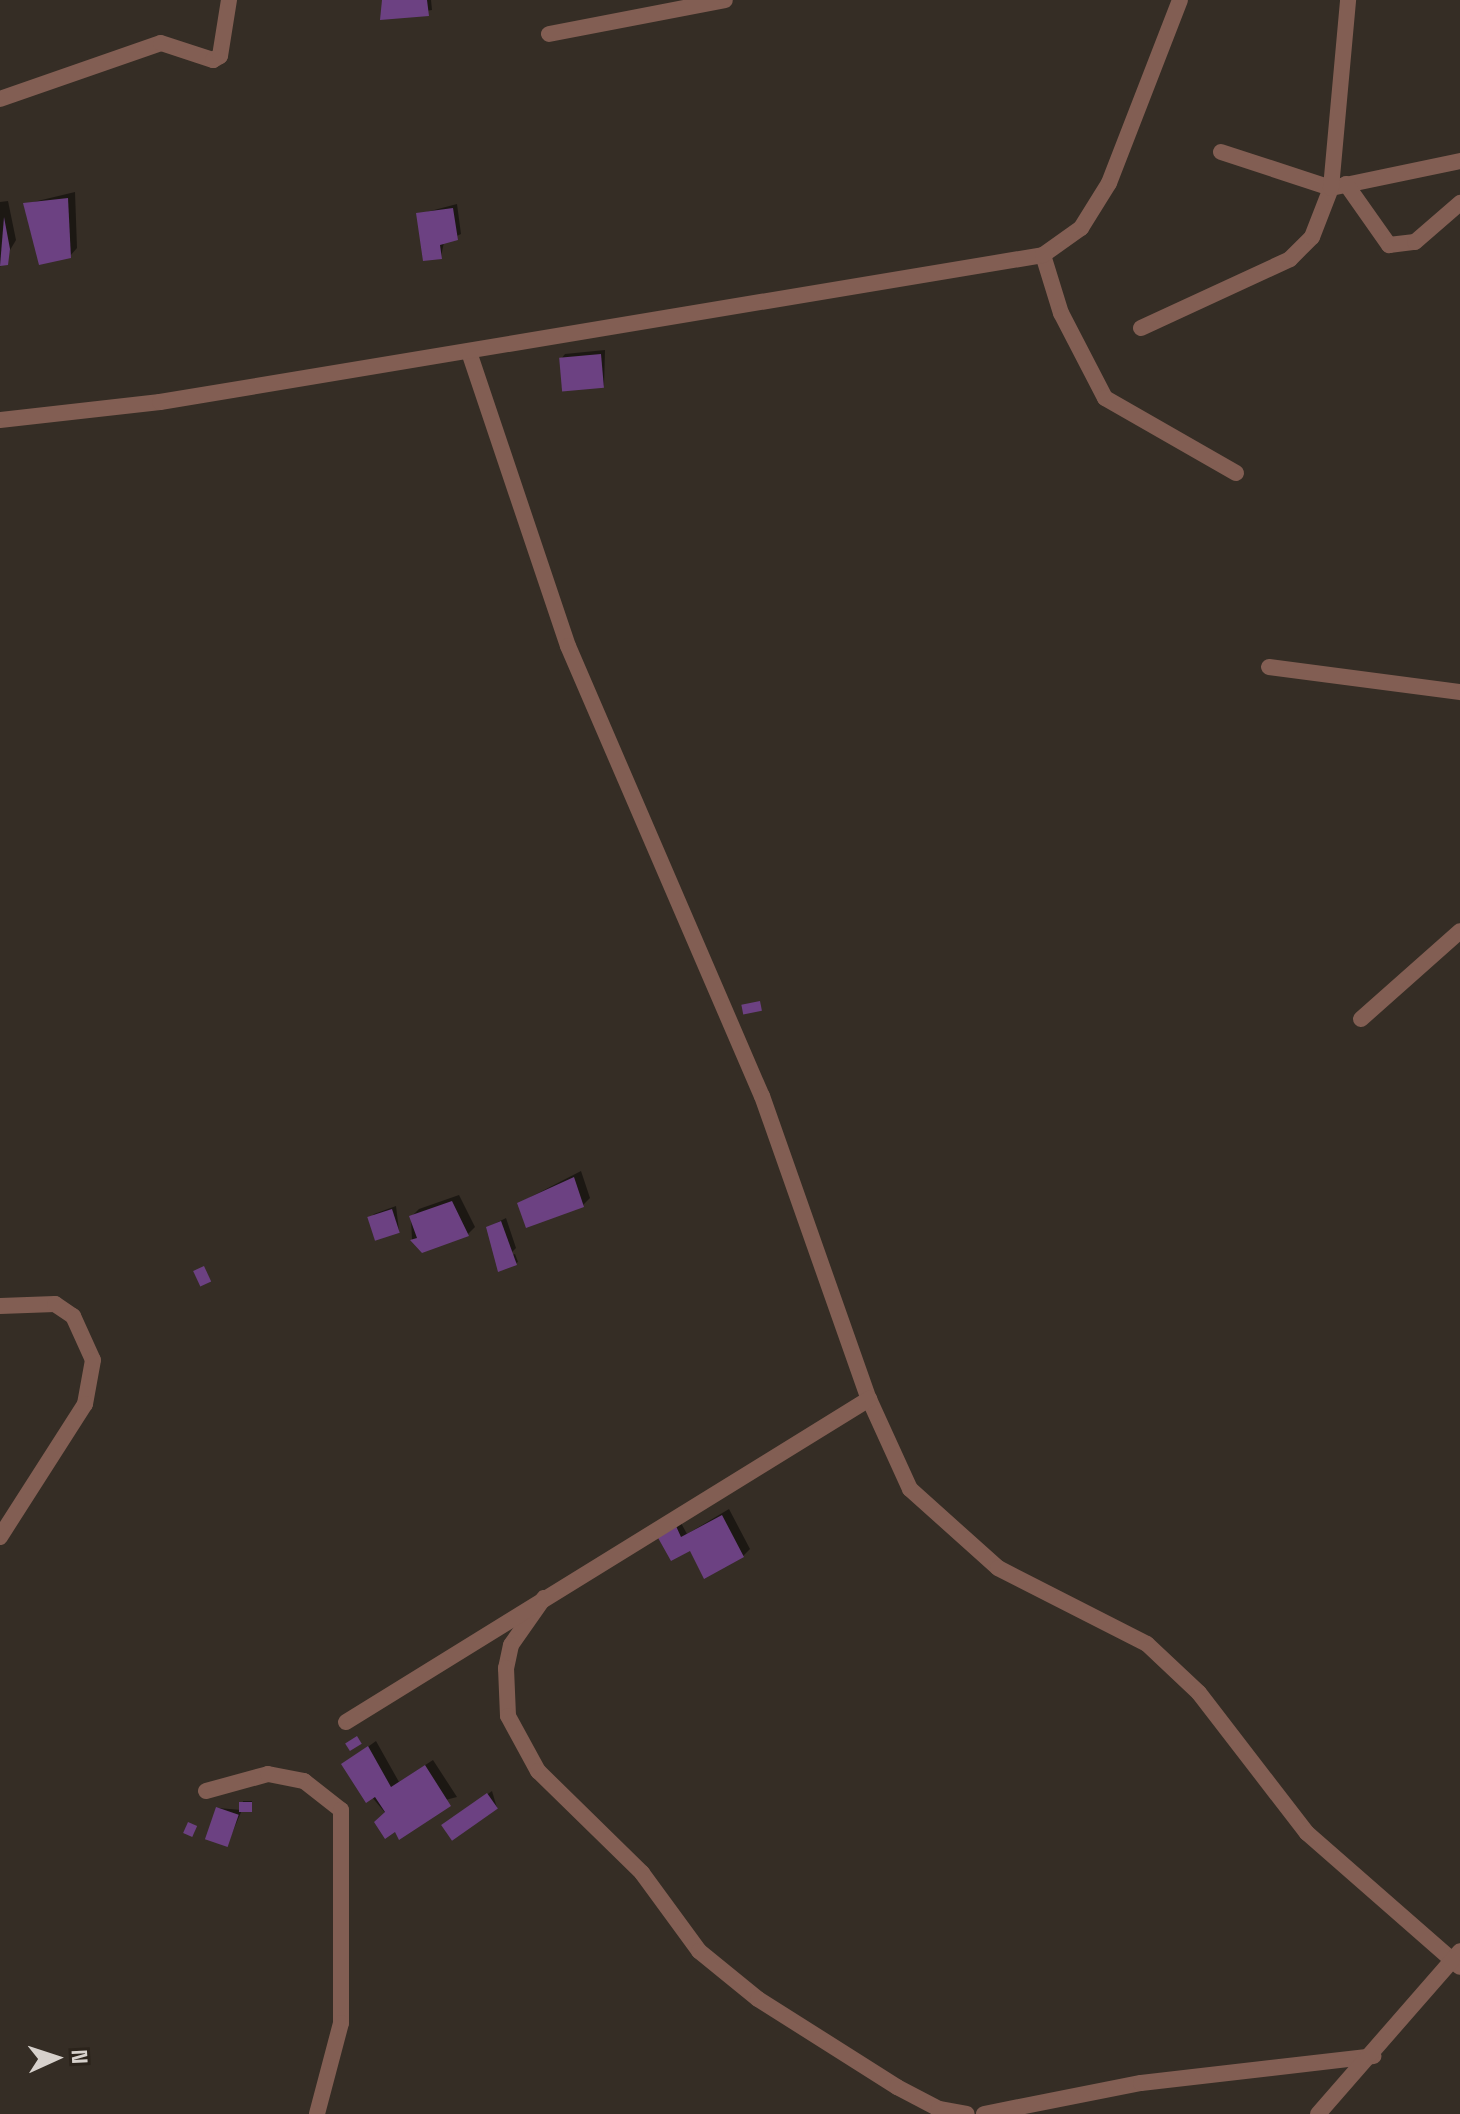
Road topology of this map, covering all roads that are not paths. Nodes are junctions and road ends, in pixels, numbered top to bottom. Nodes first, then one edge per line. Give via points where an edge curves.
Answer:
1 (229, 0) edge
2 (725, 0) edge
3 (1180, 0) edge
4 (1348, 0) edge
5 (549, 34) dead end
6 (0, 99) edge
7 (1221, 152) dead end
8 (1460, 161) edge
9 (1338, 186) junction
10 (1460, 203) edge
11 (1043, 255) junction
12 (1141, 328) dead end
13 (469, 352) junction
14 (0, 420) edge
15 (1236, 473) dead end
16 (1269, 667) dead end
17 (1460, 692) edge
18 (1460, 931) edge
19 (1361, 1019) dead end
20 (0, 1306) edge
21 (869, 1399) junction
22 (0, 1537) edge
23 (544, 1598) junction
24 (346, 1722) dead end
25 (206, 1791) dead end
26 (1458, 1960) edge
27 (1373, 2056) junction
28 (317, 2114) edge
29 (967, 2114) edge
30 (984, 2114) edge
31 (1318, 2114) edge

1 - 6 street via 220,56 213,60 180,46 150,45
2 - 5 street
3 - 11 street via 1109,183 1081,228
4 - 9 street
7 - 9 street
8 - 9 street
9 - 10 street via 1389,245 1415,242
9 - 12 street via 1303,250
11 - 13 street
11 - 15 street via 1061,313 1105,398
13 - 14 street
13 - 21 street via 568,646 762,1096
16 - 17 street
18 - 19 street
20 - 22 street via 55,1304 73,1316 93,1371 85,1404
21 - 23 street
21 - 26 street via 910,1489 998,1568 1147,1644 1199,1693 1307,1833
23 - 24 street
23 - 29 street via 511,1645 506,1668 508,1716 538,1771 642,1873 699,1951 758,1999 897,2087 939,2109
25 - 28 street via 247,1777 288,1777 319,1789 341,1810 341,2023
26 - 27 street
27 - 30 street via 1141,2083
27 - 31 street

